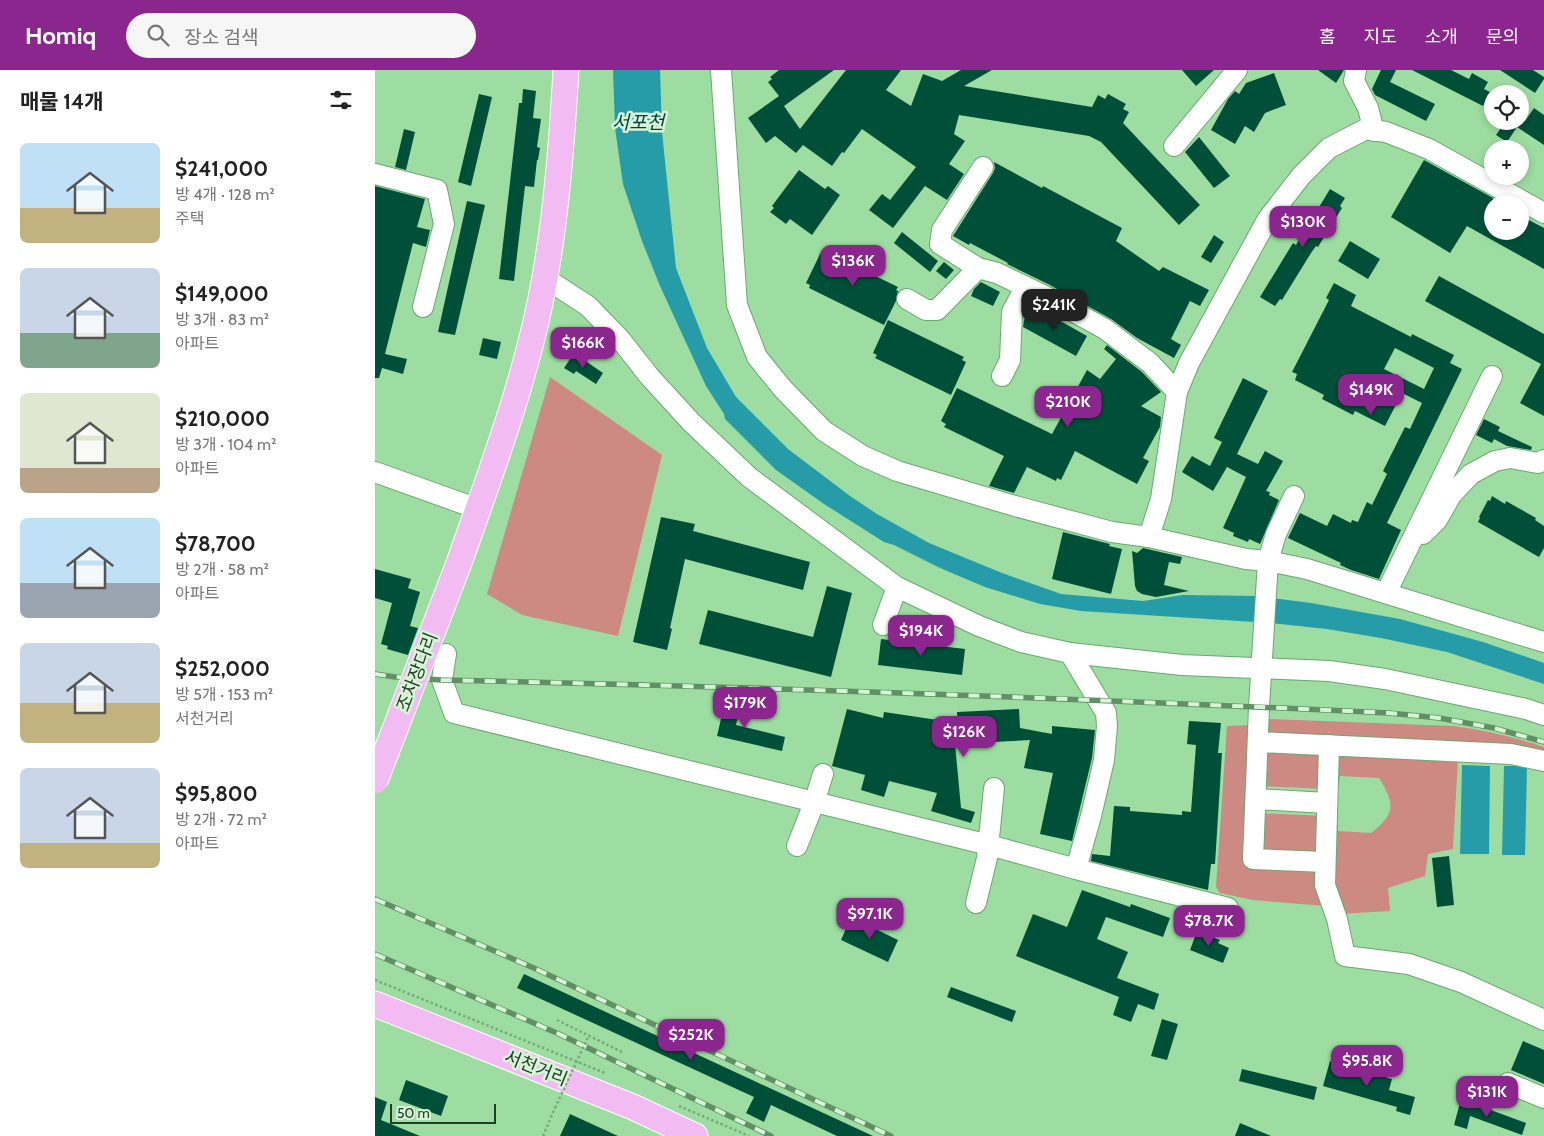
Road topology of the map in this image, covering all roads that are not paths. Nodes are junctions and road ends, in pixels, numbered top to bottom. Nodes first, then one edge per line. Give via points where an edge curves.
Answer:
1 (566, 70) edge
2 (721, 70) edge
3 (1237, 70) edge
4 (1355, 72) edge
5 (1374, 131) junction
6 (1174, 146) dead end
7 (983, 166) dead end
8 (375, 174) edge
9 (1544, 213) edge
10 (978, 268) junction
11 (545, 278) junction
12 (1025, 286) junction
13 (907, 299) dead end
14 (423, 307) dead end
15 (1003, 376) dead end
16 (1492, 376) dead end
17 (1177, 392) junction
18 (1544, 460) edge
19 (375, 472) edge
20 (1294, 496) dead end
21 (478, 509) junction
22 (1149, 537) junction
23 (1412, 539) junction
24 (1268, 561) junction
25 (897, 587) junction
26 (1386, 593) junction
27 (883, 625) dead end
28 (1544, 642) edge
29 (1070, 653) junction
30 (446, 654) dead end
31 (1261, 667) junction
32 (1544, 715) edge
33 (1258, 742) junction
34 (1329, 745) junction
35 (1544, 761) edge
36 (823, 774) dead end
37 (375, 781) edge
38 (994, 788) dead end
39 (1255, 799) junction
40 (814, 803) junction
41 (1327, 803) junction
42 (989, 845) junction
43 (797, 846) dead end
44 (1325, 862) junction
45 (1076, 869) junction
46 (976, 903) dead end
47 (1228, 908) dead end
48 (375, 1004) edge
49 (1544, 1020) edge
50 (1508, 1083) dead end
51 (1544, 1098) edge
52 (695, 1136) edge

1 - 11 main road, 조차장다리 via 559,182
2 - 22 street via 737,305 757,357 783,389 824,430 863,456 897,471 1112,532
3 - 6 street
4 - 5 street via 1354,81 1368,108
5 - 9 street via 1387,132 1429,149
5 - 17 street via 1366,129 1329,148 1301,176 1267,220 1189,363
7 - 10 street via 941,230 940,244
8 - 14 street via 437,190 444,224
10 - 12 street
10 - 13 street via 937,310 926,310
11 - 21 main road, 조차장다리 via 503,438
11 - 25 street via 588,306 620,338 691,422 749,477
12 - 15 street via 1012,312 1011,360
12 - 17 street via 1113,335 1150,363
16 - 23 street
17 - 22 street via 1161,499
18 - 23 street via 1538,464 1510,458 1495,461 1471,474 1452,494 1427,532
19 - 21 street
20 - 24 street via 1276,534
21 - 37 main road, 조차장다리, bridge
22 - 24 street
23 - 26 street
24 - 26 street
24 - 31 street
25 - 27 street
25 - 29 street via 979,626 1021,642
26 - 28 street
29 - 31 street via 1182,665
29 - 45 street via 1106,713 1107,726 1104,760
30 - 40 street via 442,680 454,713
31 - 32 street via 1385,678
31 - 33 street
33 - 34 street
33 - 39 street
34 - 35 street via 1511,754
34 - 41 street
36 - 40 street
38 - 42 street
39 - 41 street
39 - 44 street via 1253,859
40 - 42 street
40 - 43 street
41 - 44 street
42 - 45 street
42 - 46 street
44 - 49 street via 1325,886 1345,956 1409,964 1461,982
45 - 47 street
48 - 52 main road, 서천거리 via 633,1107
50 - 51 street

